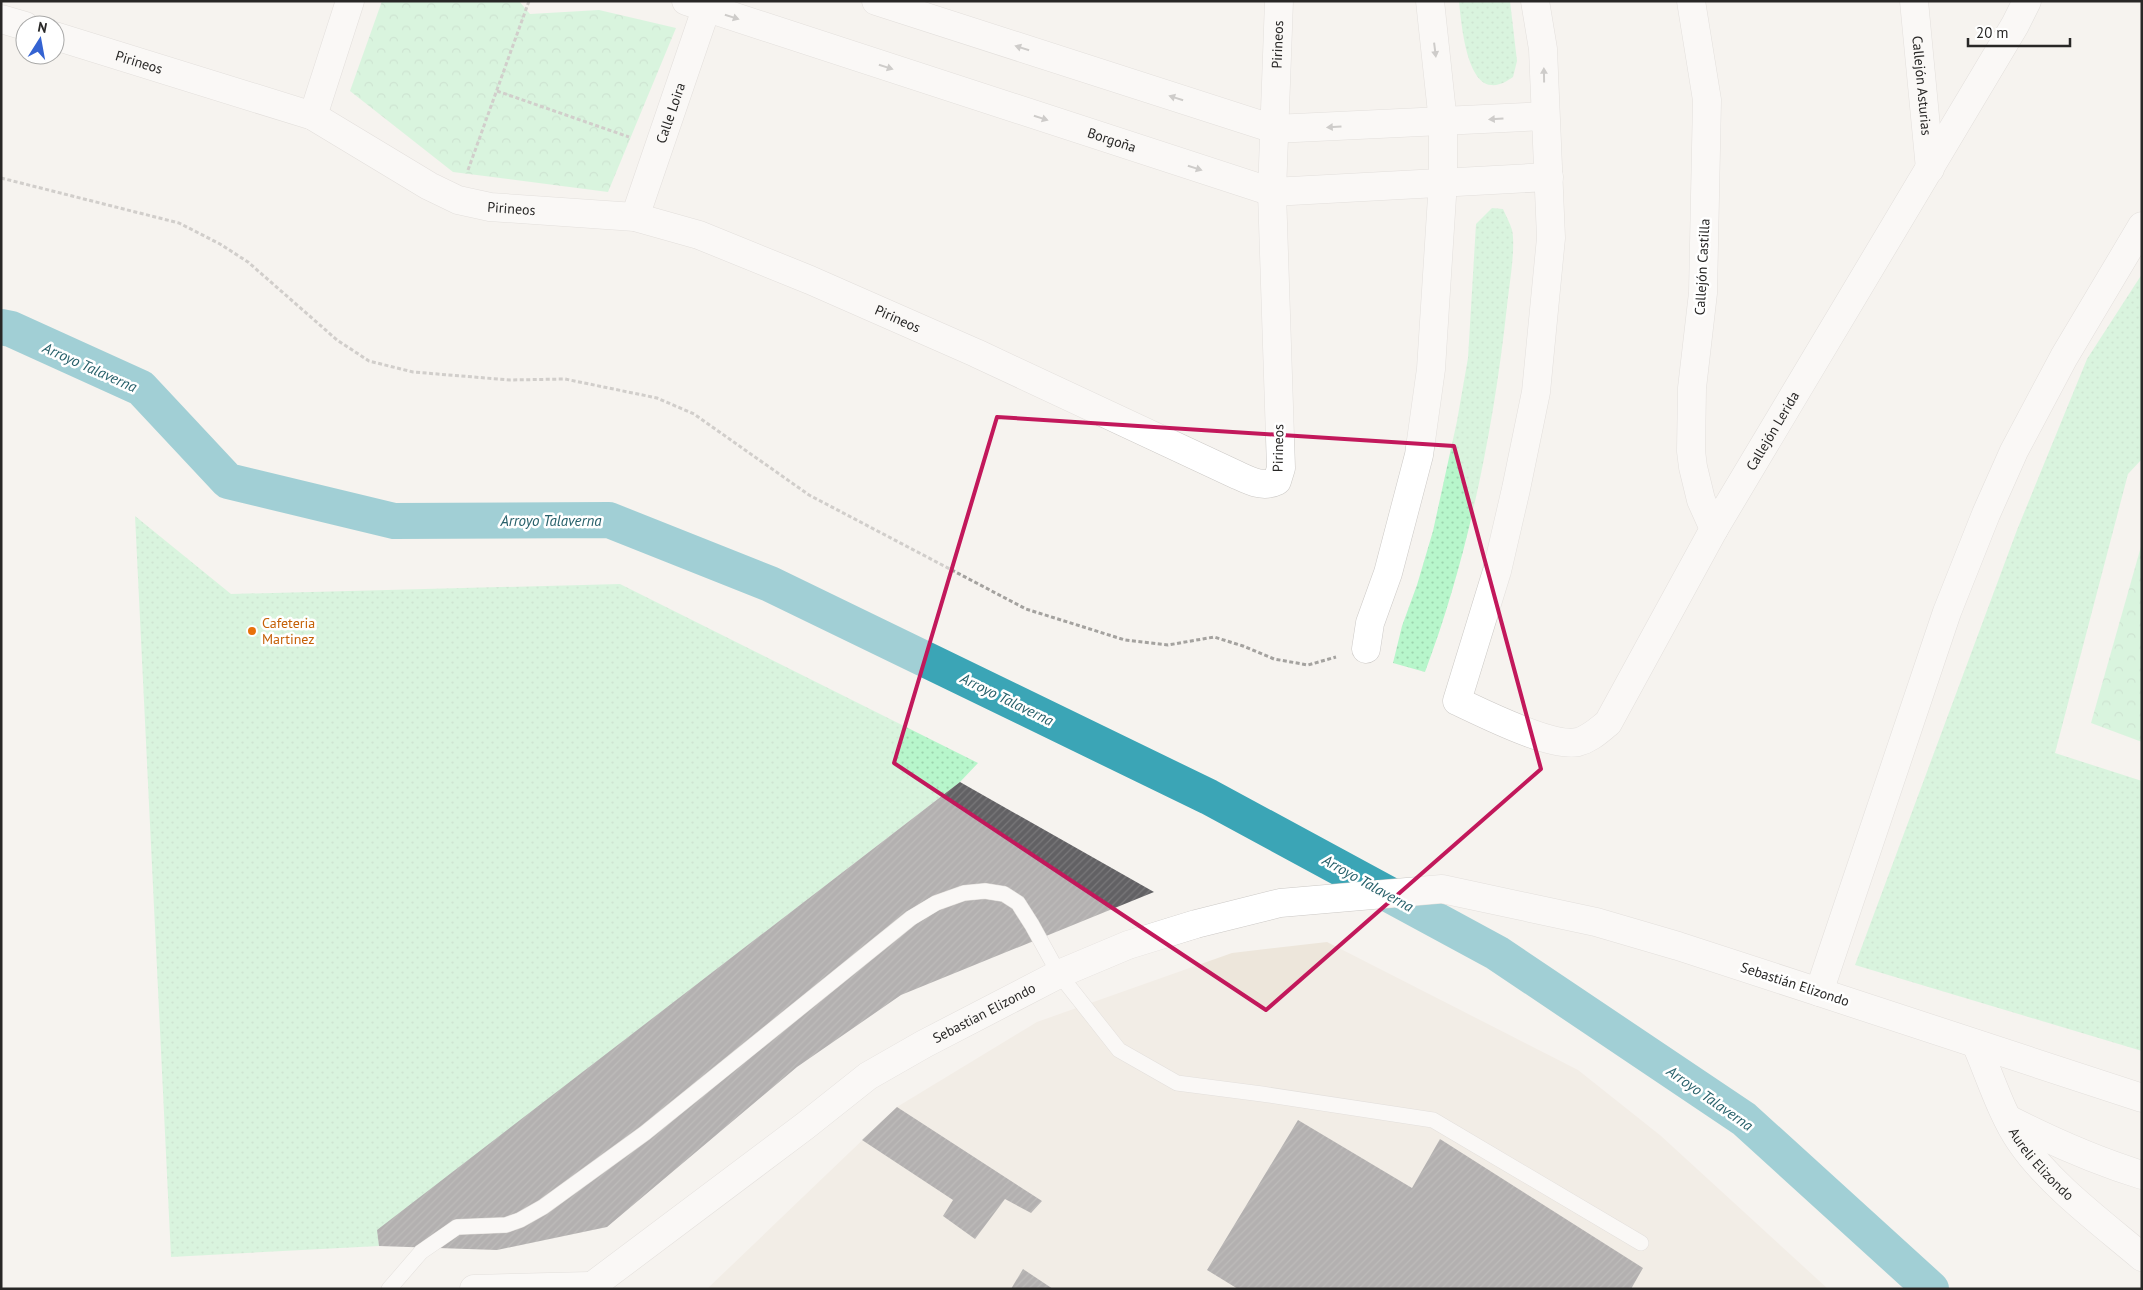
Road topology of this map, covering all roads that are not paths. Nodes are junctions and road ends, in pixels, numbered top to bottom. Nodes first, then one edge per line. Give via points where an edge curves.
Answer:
1 (350, 1) edge
2 (876, 1) edge
3 (1279, 1) edge
4 (1430, 1) edge
5 (1535, 1) edge
6 (1691, 1) edge
7 (1914, 1) edge
8 (2027, 1) edge
9 (696, 5) edge
10 (1, 19) edge
11 (15, 23) edge
12 (65, 39) edge
13 (313, 116) junction
14 (1545, 116) junction
15 (1444, 122) junction
16 (1274, 129) junction
17 (1930, 169) junction
18 (1549, 176) junction
19 (1444, 181) junction
20 (1272, 192) junction
21 (635, 216) junction
22 (2142, 226) edge
23 (1714, 529) junction
24 (1366, 649) road end
25 (1442, 889) joint
26 (1059, 974) junction
27 (1819, 992) junction
28 (1976, 1044) junction
29 (2142, 1098) edge
30 (2008, 1119) junction
31 (2142, 1175) edge
32 (1641, 1243) dead end
33 (2142, 1257) edge
34 (589, 1288) edge
35 (389, 1289) edge
36 (474, 1289) edge

1 - 13 street
16 -> 2 street
3 - 16 street, Pirineos
4 -> 15 street
14 -> 5 street via 1543,49
6 - 23 street, Callejón Castilla via 1707,100 1703,293 1692,388 1691,451 1701,500
7 - 17 street, Callejón Asturias
8 - 17 street, Callejón Lerida
9 -> 20 street, Borgoña
9 - 21 street, Calle Loira via 659,148
10 - 11 street
12 - 13 street, Pirineos
13 - 21 street, Pirineos via 428,186 458,200 490,207
14 -> 15 street
14 - 18 street
15 -> 16 street
15 - 19 street
16 - 20 street, Pirineos
17 - 23 street, Callejón Lerida
18 - 19 street, Borgoña
18 - 23 street, Callejón Lerida via 1551,238 1536,392 1497,571 1457,701 1514,727 1554,740 1578,742 1592,736 1608,723
19 - 20 street, Borgoña
19 - 24 street via 1432,369 1419,456 1388,573 1370,623
20 - 21 street, Pirineos via 1281,468 1277,481 1262,485 976,352 810,280 699,235
22 - 27 street via 2064,357 2014,451 1986,514 1948,612
25 - 26 street, Sebastian Elizondo via 1280,902 1128,945
25 - 27 street, Sebastián Elizondo via 1596,922
26 - 32 lane via 1119,1050 1177,1084 1433,1120
26 - 34 street, Sebastian Elizondo via 868,1076
26 - 35 lane via 1018,903 1004,894 985,891 964,893 936,903 911,918 645,1133 543,1208 506,1225 457,1226 421,1252
27 - 28 street, Sebastián Elizondo
28 - 29 street, Sebastián Elizondo
28 - 30 street, Aureli Elizondo
30 - 31 street via 2096,1161
30 - 33 street, Aureli Elizondo via 2019,1141 2036,1163
34 - 36 street

